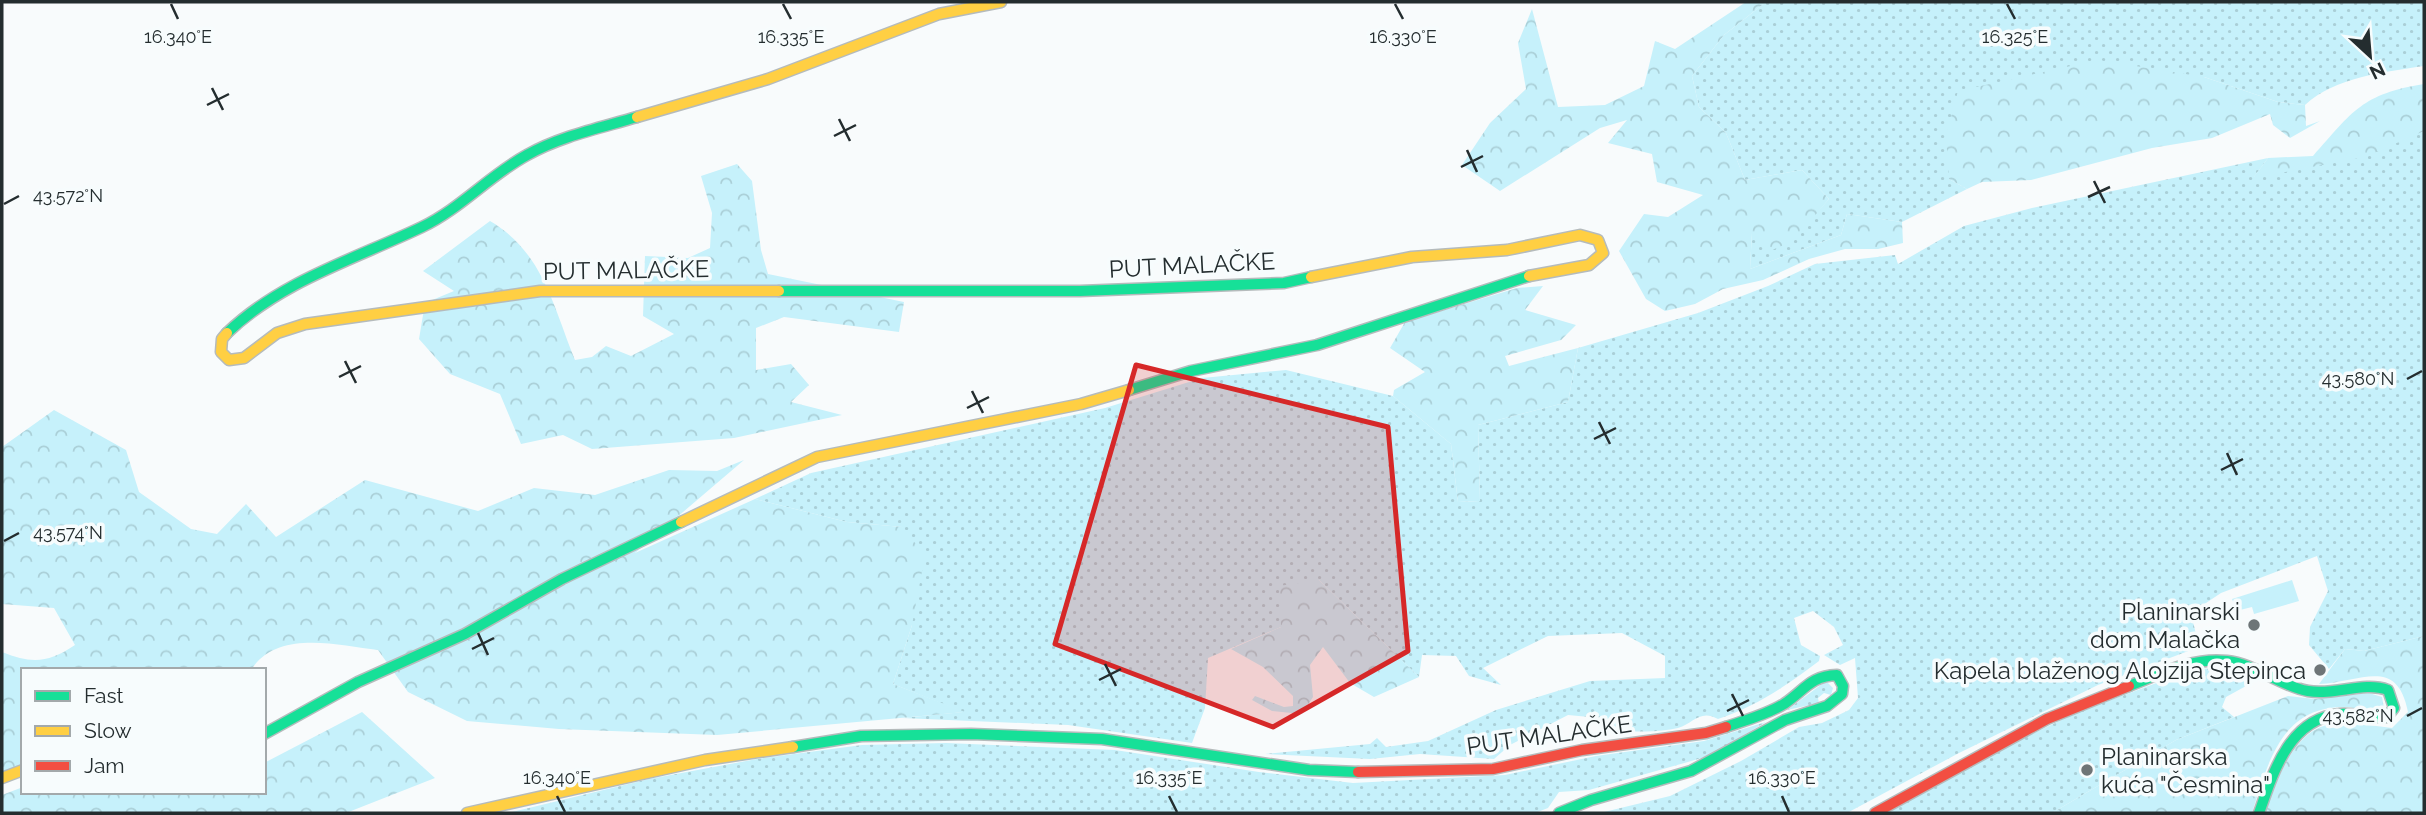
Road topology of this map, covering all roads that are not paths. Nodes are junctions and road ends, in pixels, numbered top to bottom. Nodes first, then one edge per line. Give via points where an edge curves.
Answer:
1 (1001, 2) edge
2 (266, 733) edge
3 (21, 771) edge
4 (2, 778) edge
5 (467, 813) edge
6 (1559, 813) edge
7 (1875, 813) edge
8 (2259, 813) edge

1 - 2 main road, PUT MALAČKE via 915,22 815,63 608,124 526,155 425,226 358,253 283,293 228,331 221,352 229,360 244,358 277,333 305,324 540,291 1080,291 1284,283 1412,257 1507,250 1580,235 1598,240 1603,253 1589,265 1516,278 1317,345 1191,371 1081,404 817,457 562,579 465,635 358,682
3 - 4 main road
5 - 6 main road, PUT MALAČKE via 693,762 861,736 1102,739 1348,772 1493,769 1582,750 1706,733 1762,715 1819,676 1837,675 1842,681 1835,703 1782,722 1711,763 1596,797
7 - 8 main road via 2048,719 2187,663 2228,662 2307,691 2377,686 2388,690 2394,708 2386,717 2338,714 2297,733 2281,757

